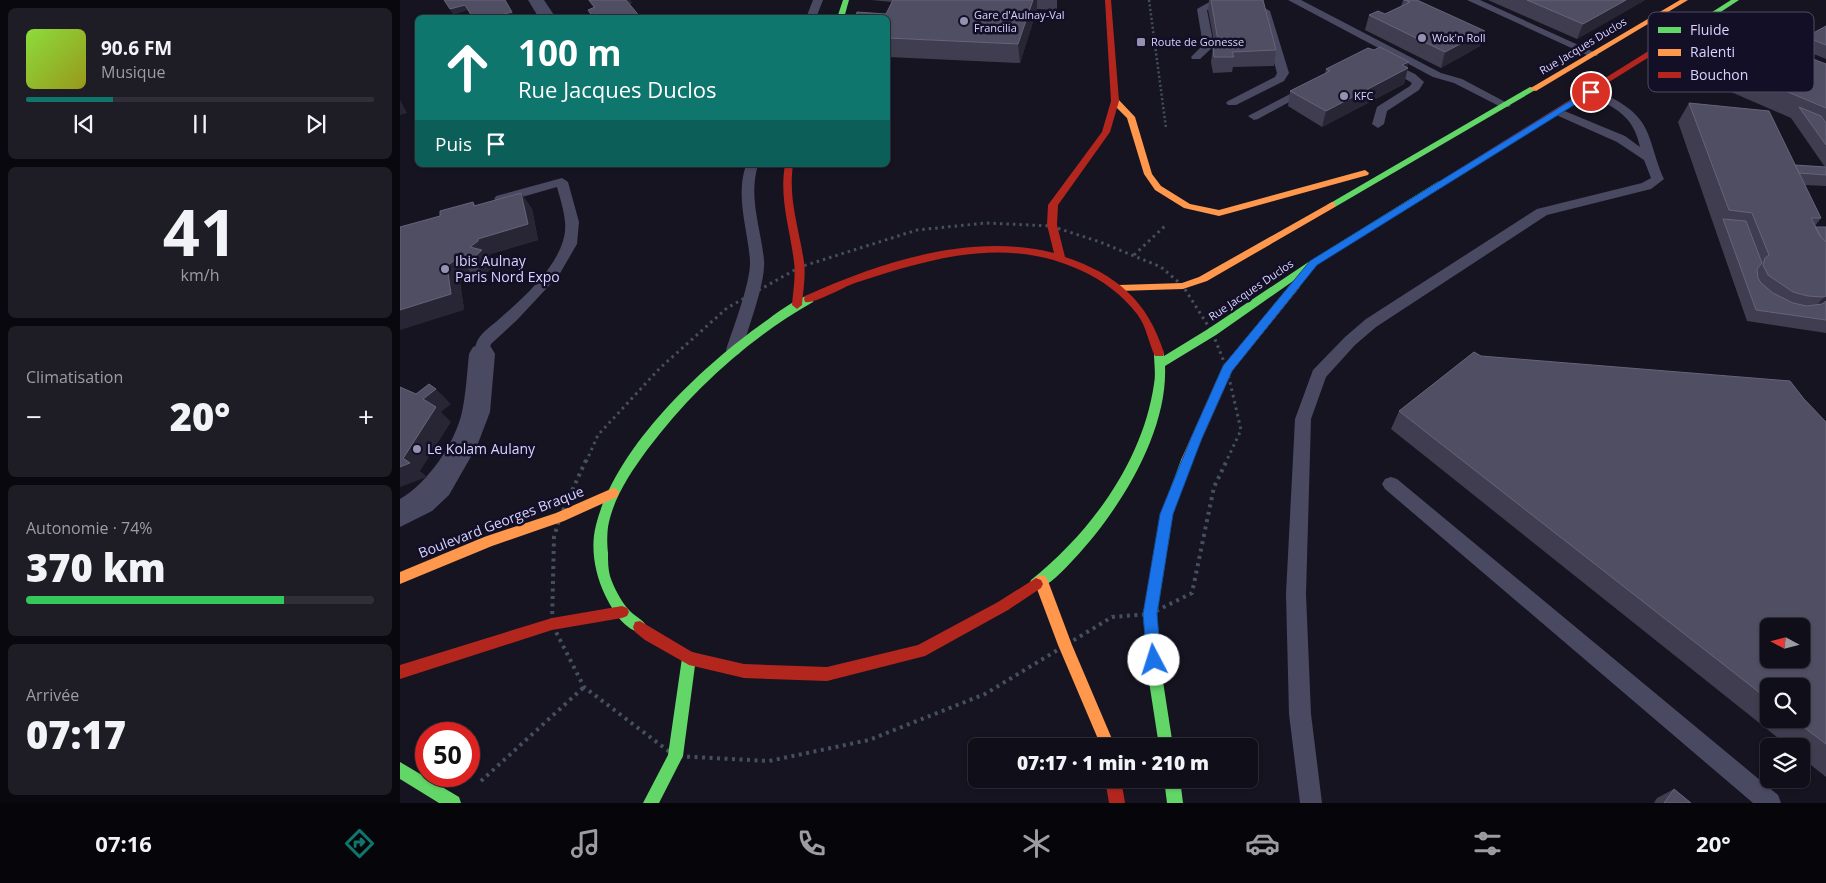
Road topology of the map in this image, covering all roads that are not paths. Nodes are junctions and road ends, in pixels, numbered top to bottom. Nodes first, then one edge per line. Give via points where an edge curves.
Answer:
1 (536, 0) edge
2 (818, 0) edge
3 (846, 0) edge
4 (1108, 0) edge
5 (1292, 0) edge
6 (1472, 0) edge
7 (1685, 0) edge
8 (1736, 0) edge
9 (1238, 2) edge
10 (1258, 5) edge
11 (1664, 12) edge
12 (1717, 12) edge
13 (546, 15) edge
14 (812, 15) edge
15 (841, 15) edge
16 (1648, 21) edge
17 (1592, 54) junction
18 (1648, 56) edge
19 (1196, 57) dead end
20 (1380, 60) edge
21 (1321, 81) edge
22 (1458, 81) joint
23 (1591, 92) junction
24 (1115, 101) junction
25 (1232, 103) dead end
26 (1505, 105) junction
27 (1558, 112) junction
28 (1254, 116) dead end
29 (1378, 124) dead end
30 (1649, 158) junction
31 (1405, 162) junction
32 (751, 167) edge
33 (788, 167) edge
34 (486, 203) edge
35 (1060, 258) junction
36 (1313, 263) junction
37 (1119, 288) junction
38 (797, 306) junction
39 (734, 350) junction
40 (482, 354) joint
41 (1161, 362) junction
42 (1391, 484) dead end
43 (613, 493) junction
44 (400, 514) edge
45 (400, 578) edge
46 (1041, 581) junction
47 (622, 612) junction
48 (688, 658) junction
49 (400, 672) edge
50 (1105, 738) edge
51 (1165, 738) edge
52 (400, 770) edge
53 (1114, 788) edge
54 (1173, 788) edge
55 (453, 803) edge
56 (651, 803) edge
57 (1117, 803) edge
58 (1175, 803) edge
59 (1310, 803) edge
60 (1770, 803) edge

1 - 13 street
2 - 14 lane
3 - 15 main road
4 - 24 main road
5 - 22 lane via 1437,75
6 - 17 lane
7 - 11 main road, Rue Jacques Duclos
8 - 12 main road, Rue Jacques Duclos
9 - 19 lane via 1213,3 1202,10 1209,46
10 - 25 lane via 1265,11 1283,73 1280,79
16 - 17 main road, Rue Jacques Duclos
17 - 26 main road, Rue Jacques Duclos
18 - 23 main road, Rue Jacques Duclos
20 - 29 lane via 1418,82 1415,88 1381,109
21 - 28 lane
22 - 26 lane
23 - 27 main road, Rue Jacques Duclos
23 - 30 lane via 1634,114 1644,133
24 - 31 main road via 1131,117 1148,174 1158,188 1187,206 1219,212 1237,210
24 - 35 main road via 1106,132 1053,204 1051,226
26 - 31 main road, Rue Jacques Duclos
27 - 30 lane via 1621,139
27 - 36 main road, Rue Jacques Duclos
30 - 59 lane via 1658,179 1646,186 1542,212 1371,323 1319,374 1303,419 1296,594 1300,714
31 - 37 main road, Rue Jacques Duclos via 1203,279 1183,286
32 - 39 lane via 748,211 757,262
33 - 38 main road via 786,212 800,260
34 - 40 lane via 562,182 572,222 570,244 554,272 484,342
35 - 37 main road via 1089,269
35 - 38 main road via 1030,251 978,249 915,260 846,282
36 - 41 main road, Rue Jacques Duclos via 1212,332
36 - 51 main road via 1227,369 1167,514 1150,614
37 - 41 main road via 1136,304 1156,337
38 - 39 main road
39 - 43 main road via 675,407
40 - 44 street via 476,412 467,438 438,486 421,502
41 - 46 main road via 1148,437 1112,504 1077,546
42 - 60 lane
43 - 45 main road, Boulevard Georges Braque via 560,517 489,541
43 - 47 main road via 602,526 603,574
46 - 48 main road via 1003,606 920,651 827,674 744,671
46 - 50 main road
47 - 48 main road via 650,635
47 - 49 main road via 552,624
48 - 56 main road via 675,756
52 - 55 main road
53 - 57 main road
54 - 58 main road

